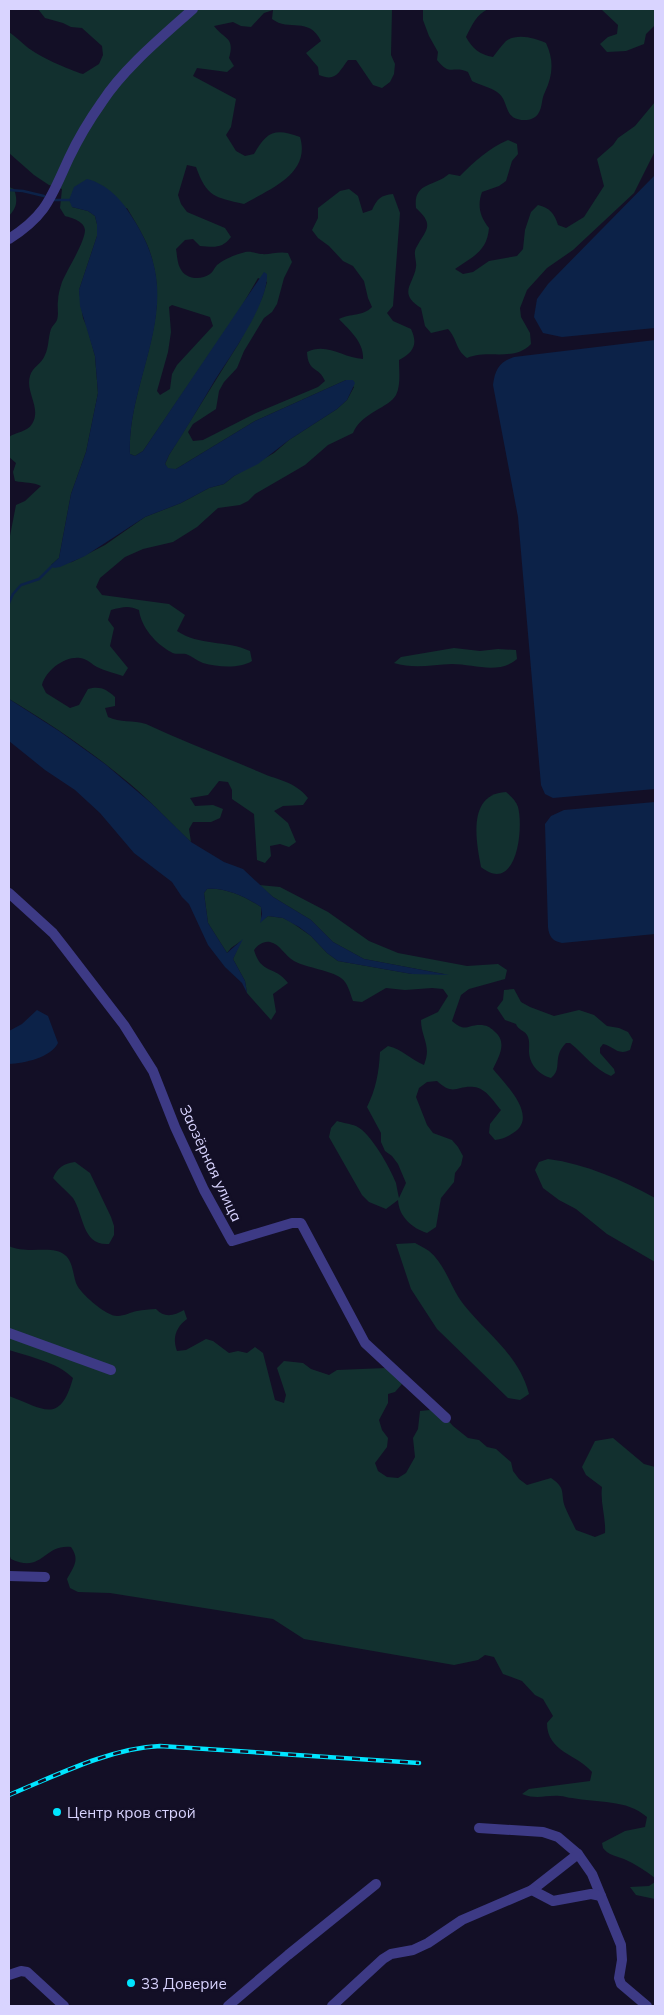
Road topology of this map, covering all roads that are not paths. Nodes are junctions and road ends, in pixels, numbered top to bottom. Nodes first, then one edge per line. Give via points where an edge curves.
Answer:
1 (192, 9) edge
2 (9, 239) edge
3 (9, 894) edge
4 (9, 1333) edge
5 (111, 1370) dead end
6 (446, 1418) dead end
7 (9, 1576) edge
8 (45, 1577) dead end
9 (480, 1828) dead end
10 (578, 1854) junction
11 (376, 1884) dead end
12 (532, 1890) junction
13 (601, 1896) junction
14 (9, 1975) edge
15 (64, 2006) edge
16 (228, 2006) edge
17 (332, 2006) edge
18 (647, 2006) edge

1 - 2 street via 133,65 102,100 46,207 28,227
3 - 6 street, Заозёрная улица via 64,947 154,1071 175,1127 232,1241 301,1223 364,1343
4 - 5 street
7 - 8 street
9 - 10 street via 542,1832 558,1837
10 - 12 street
10 - 13 street via 592,1874
11 - 16 street
12 - 13 street via 553,1901 591,1894
12 - 17 street via 462,1920 413,1950 391,1954
13 - 18 street via 621,1946 621,1984
14 - 15 street via 27,1972

